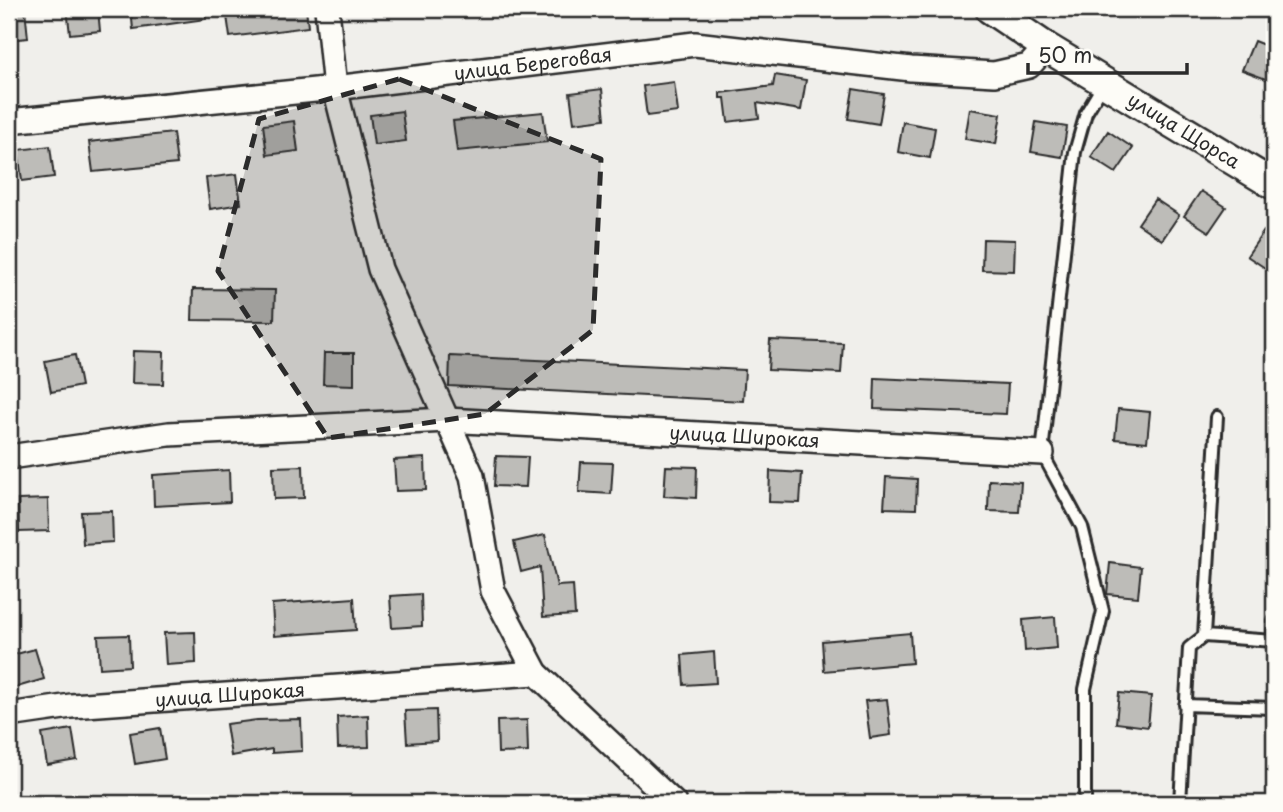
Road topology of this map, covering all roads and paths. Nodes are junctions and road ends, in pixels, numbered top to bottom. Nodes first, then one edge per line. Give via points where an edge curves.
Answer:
1 (327, 9) edge
2 (990, 9) edge
3 (1046, 47) junction
4 (1106, 81) junction
5 (335, 88) junction
6 (9, 121) edge
7 (1274, 185) edge
8 (1217, 417) dead end
9 (447, 420) junction
10 (1042, 453) junction
11 (9, 457) edge
12 (1274, 621) edge
13 (1204, 636) junction
14 (1273, 641) edge
15 (536, 673) junction
16 (1185, 705) junction
17 (1274, 708) edge
18 (9, 715) edge
19 (674, 803) edge
20 (1085, 803) edge
21 (1180, 803) edge

1 - 5 street
2 - 3 street, улица Щорса
3 - 4 street, улица Щорса
3 - 5 street, улица Береговая via 1029,66 994,74 695,44
4 - 7 street, улица Щорса
4 - 10 lane via 1086,113 1075,152
5 - 6 street, улица Береговая
5 - 9 street via 380,269
8 - 13 lane
9 - 10 street, улица Широкая
9 - 11 street, улица Широкая via 169,434
9 - 15 street via 472,476 493,591
10 - 20 lane via 1082,527 1102,611 1085,690
12 - 14 lane
13 - 14 lane
13 - 16 lane via 1189,648
15 - 18 street, улица Широкая via 71,706
15 - 19 street
16 - 17 lane
16 - 21 lane

